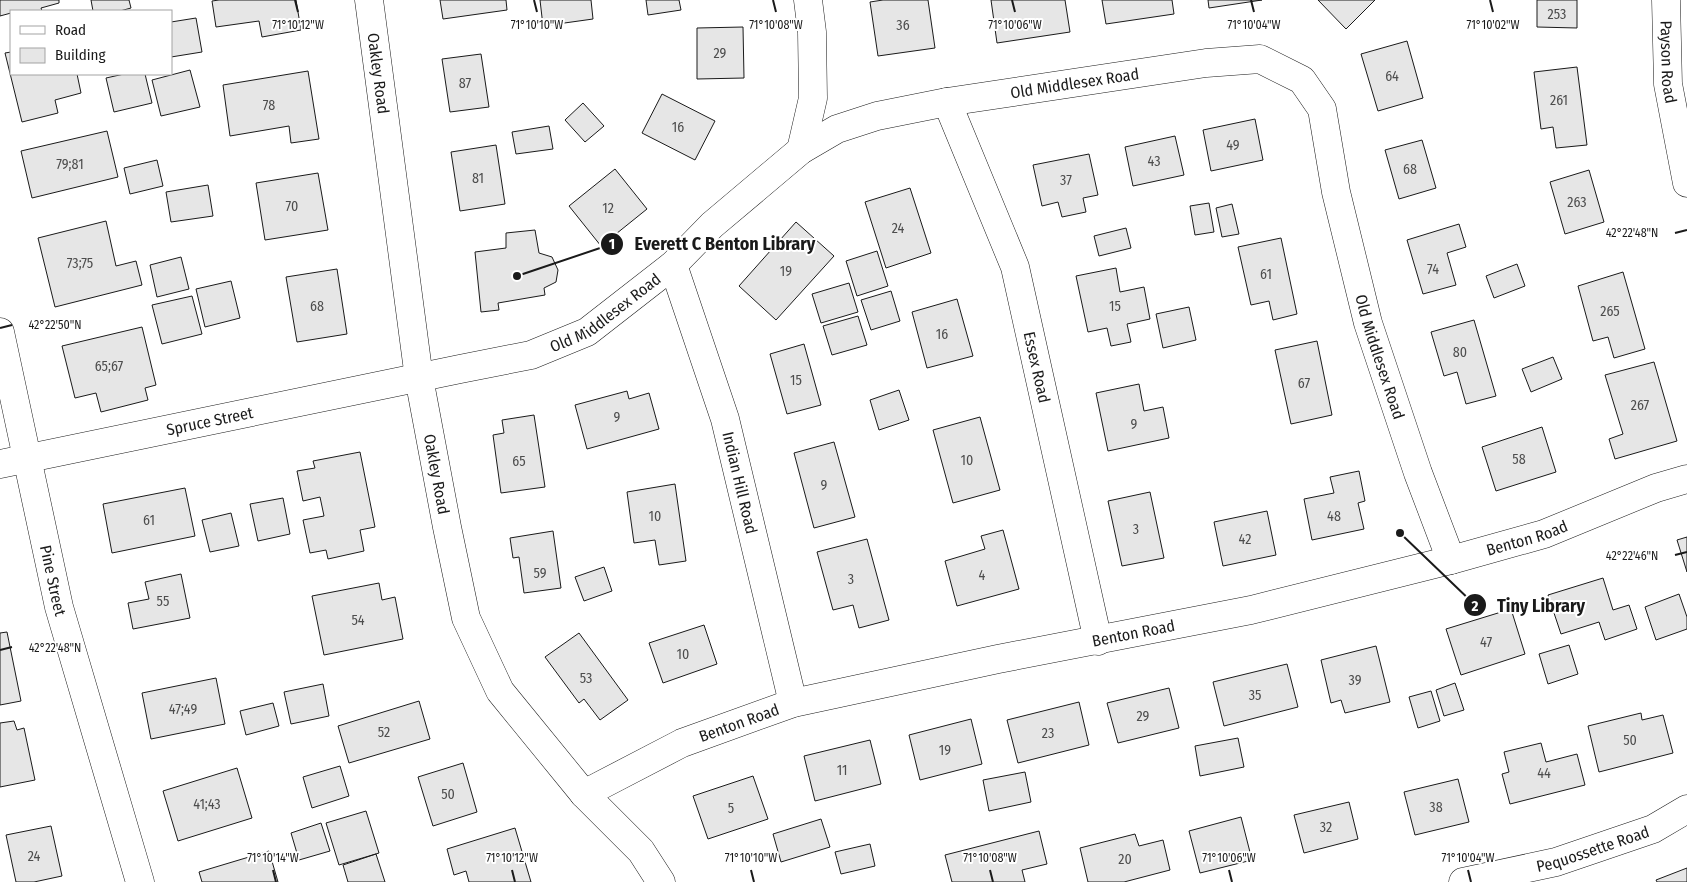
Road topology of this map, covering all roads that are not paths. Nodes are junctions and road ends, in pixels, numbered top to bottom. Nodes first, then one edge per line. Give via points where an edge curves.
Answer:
1 (369, 0) edge
2 (808, 0) edge
3 (1666, 0) edge
4 (947, 102) junction
5 (802, 150) junction
6 (1687, 183) edge
7 (673, 265) junction
8 (0, 332) edge
9 (419, 378) junction
10 (26, 459) junction
11 (0, 464) edge
12 (1687, 479) edge
13 (1451, 560) junction
14 (1098, 641) junction
15 (793, 703) junction
16 (584, 794) junction
17 (1687, 809) edge
18 (140, 882) edge
19 (660, 882) edge
20 (1463, 882) edge

1 - 9 street, Oakley Road
2 - 5 street via 813,98
3 - 6 street, Payson Road via 1668,84
4 - 5 street, Old Middlesex Road via 876,116 837,129
4 - 13 street, Old Middlesex Road via 1206,63 1260,59 1302,80 1322,109 1336,192 1368,323
4 - 14 street, Essex Road via 1015,267
5 - 7 street, Old Middlesex Road via 712,224
7 - 9 street, Old Middlesex Road via 588,332 531,356
7 - 15 street, Indian Hill Road via 725,419
8 - 10 street, Pine Street
9 - 10 street, Spruce Street
9 - 16 street, Oakley Road via 466,618 500,691
10 - 11 street, Spruce Street
10 - 18 street, Pine Street via 59,607
12 - 13 street, Benton Road via 1656,488 1544,534
13 - 14 street, Benton Road via 1251,610
14 - 15 street, Benton Road
15 - 16 street, Benton Road via 682,742
16 - 19 street, Oakley Road via 641,852
17 - 20 street, Pequossette Road via 1653,829 1565,859

